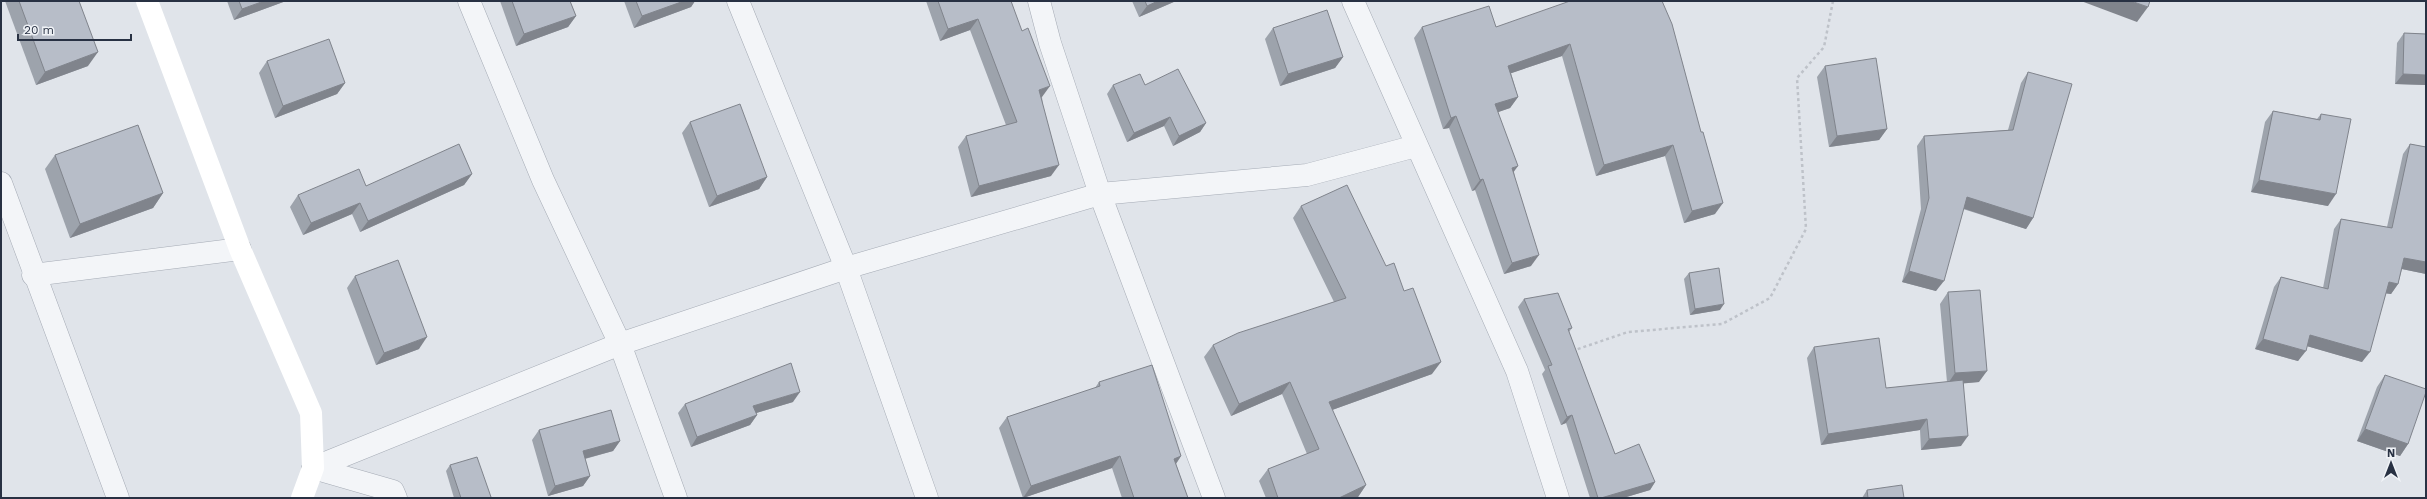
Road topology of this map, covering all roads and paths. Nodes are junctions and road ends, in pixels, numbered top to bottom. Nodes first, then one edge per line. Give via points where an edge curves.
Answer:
1 (147, 1) edge
2 (469, 1) edge
3 (738, 1) edge
4 (1039, 1) edge
5 (1353, 1) edge
6 (1833, 1) edge
7 (1416, 146) junction
8 (1, 183) edge
9 (1100, 194) junction
10 (240, 249) junction
11 (846, 268) junction
12 (33, 275) junction
13 (620, 344) junction
14 (1569, 353) edge
15 (313, 468) junction
16 (118, 498) edge
17 (302, 498) edge
18 (396, 498) edge
19 (676, 498) edge
20 (927, 498) edge
21 (1214, 498) edge
22 (1558, 498) edge

1 - 10 street
2 - 13 street via 543,180
3 - 11 street
4 - 9 street via 1050,43
5 - 7 street
6 - 14 path via 1824,47 1797,78 1806,229 1770,298 1722,324 1628,332
7 - 9 street via 1307,175
7 - 22 street via 1517,371
8 - 12 street
9 - 11 street
9 - 21 street
10 - 12 street
10 - 15 street via 311,413
11 - 13 street
11 - 20 street
12 - 16 street
13 - 15 street
13 - 19 street
15 - 17 street
15 - 18 street via 393,491

